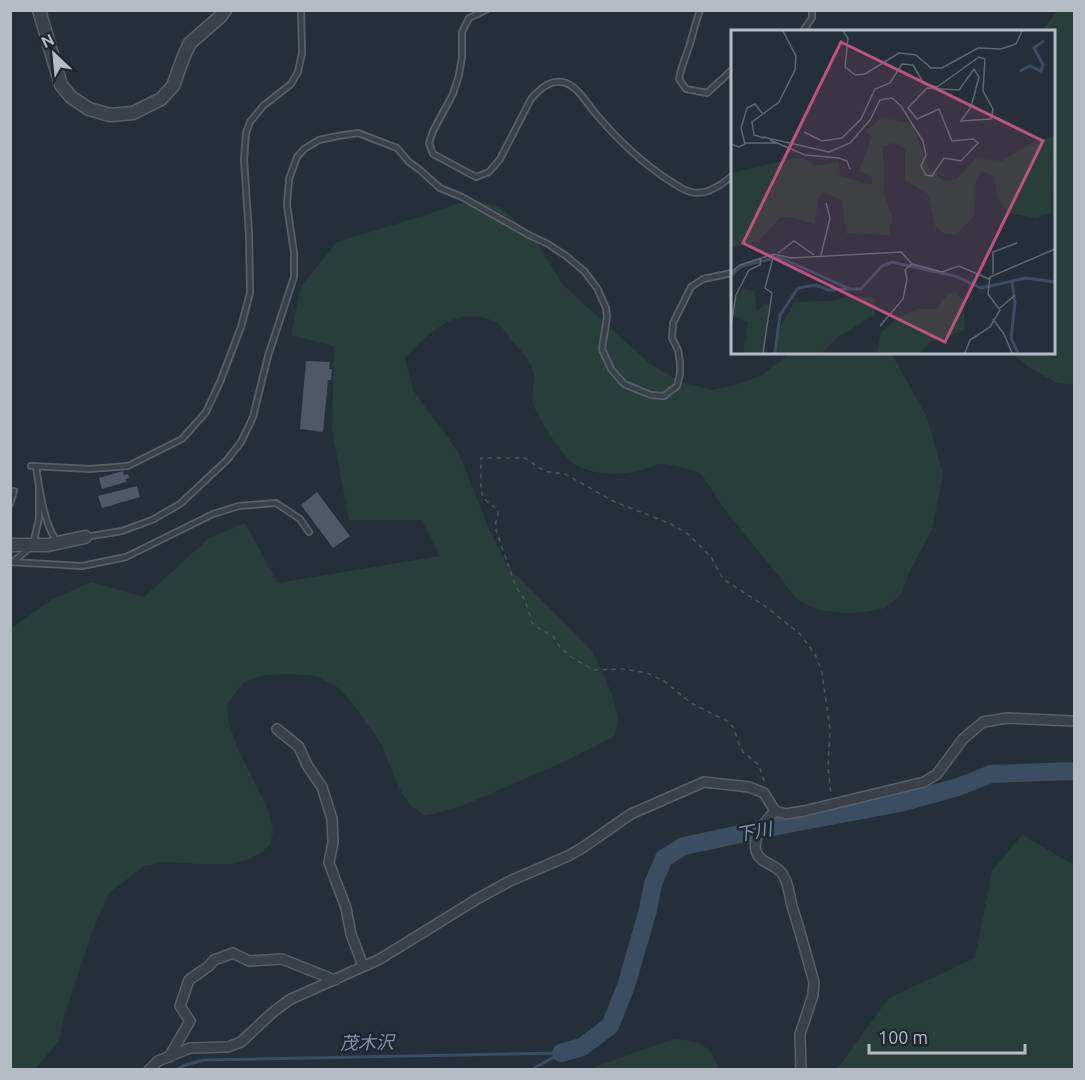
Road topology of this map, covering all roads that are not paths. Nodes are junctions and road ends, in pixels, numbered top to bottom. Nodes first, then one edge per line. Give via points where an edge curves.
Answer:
1 (39, 10) edge
2 (225, 10) edge
3 (301, 10) edge
4 (486, 10) edge
5 (700, 10) edge
6 (812, 10) edge
7 (803, 30) edge
8 (731, 71) edge
9 (731, 177) edge
10 (731, 273) edge
11 (39, 488) junction
12 (14, 491) dead end
13 (10, 504) edge
14 (309, 532) dead end
15 (85, 537) joint
16 (58, 543) junction
17 (10, 545) edge
18 (33, 545) junction
19 (11, 562) edge
20 (1074, 721) edge
21 (277, 729) dead end
22 (775, 811) junction
23 (363, 966) junction
24 (334, 980) junction
25 (169, 1057) junction
26 (160, 1065) edge
27 (149, 1070) edge
28 (801, 1070) edge

1 - 2 street via 61,85 88,109 110,115 133,113 161,99 173,86 190,43
3 - 11 lane via 302,53 298,72 291,84 263,106 246,133 250,293 241,327 206,412 182,439 128,466 33,467
4 - 9 lane via 469,18 462,32 459,75 429,143 434,154 476,177 489,172 500,159 531,99 550,83 564,82 651,169 681,188 691,193 709,192
5 - 8 lane via 679,79 686,89 708,93
6 - 7 lane via 812,18
10 - 15 lane via 703,279 691,286 673,323 672,338 680,362 677,386 664,396 651,395 624,384 611,369 602,350 606,308 584,271 566,256 440,188 397,148 358,134 319,140 297,157 289,179 287,205 294,277 253,417 241,442 180,504 122,531
11 - 16 lane via 50,533
11 - 18 lane via 39,518
12 - 13 lane
14 - 19 lane via 300,519 276,503 238,506 213,514 126,557 82,566
15 - 16 street
16 - 18 street
17 - 18 street
18 - 19 lane
20 - 22 street via 1007,718 983,722 963,740 937,774 924,782 786,814
21 - 23 street via 299,747 322,787 332,819 333,842 328,863
22 - 23 street via 764,793 749,787 704,782 631,814 568,856 510,881
22 - 28 street via 755,840 762,860 782,872 788,884 814,982 800,1034
23 - 24 street
24 - 25 street via 289,1000 241,1042 228,1047 190,1048
24 - 25 street via 282,959 249,961 233,953 214,960 189,980 180,1006 190,1020
25 - 26 street
26 - 27 street

